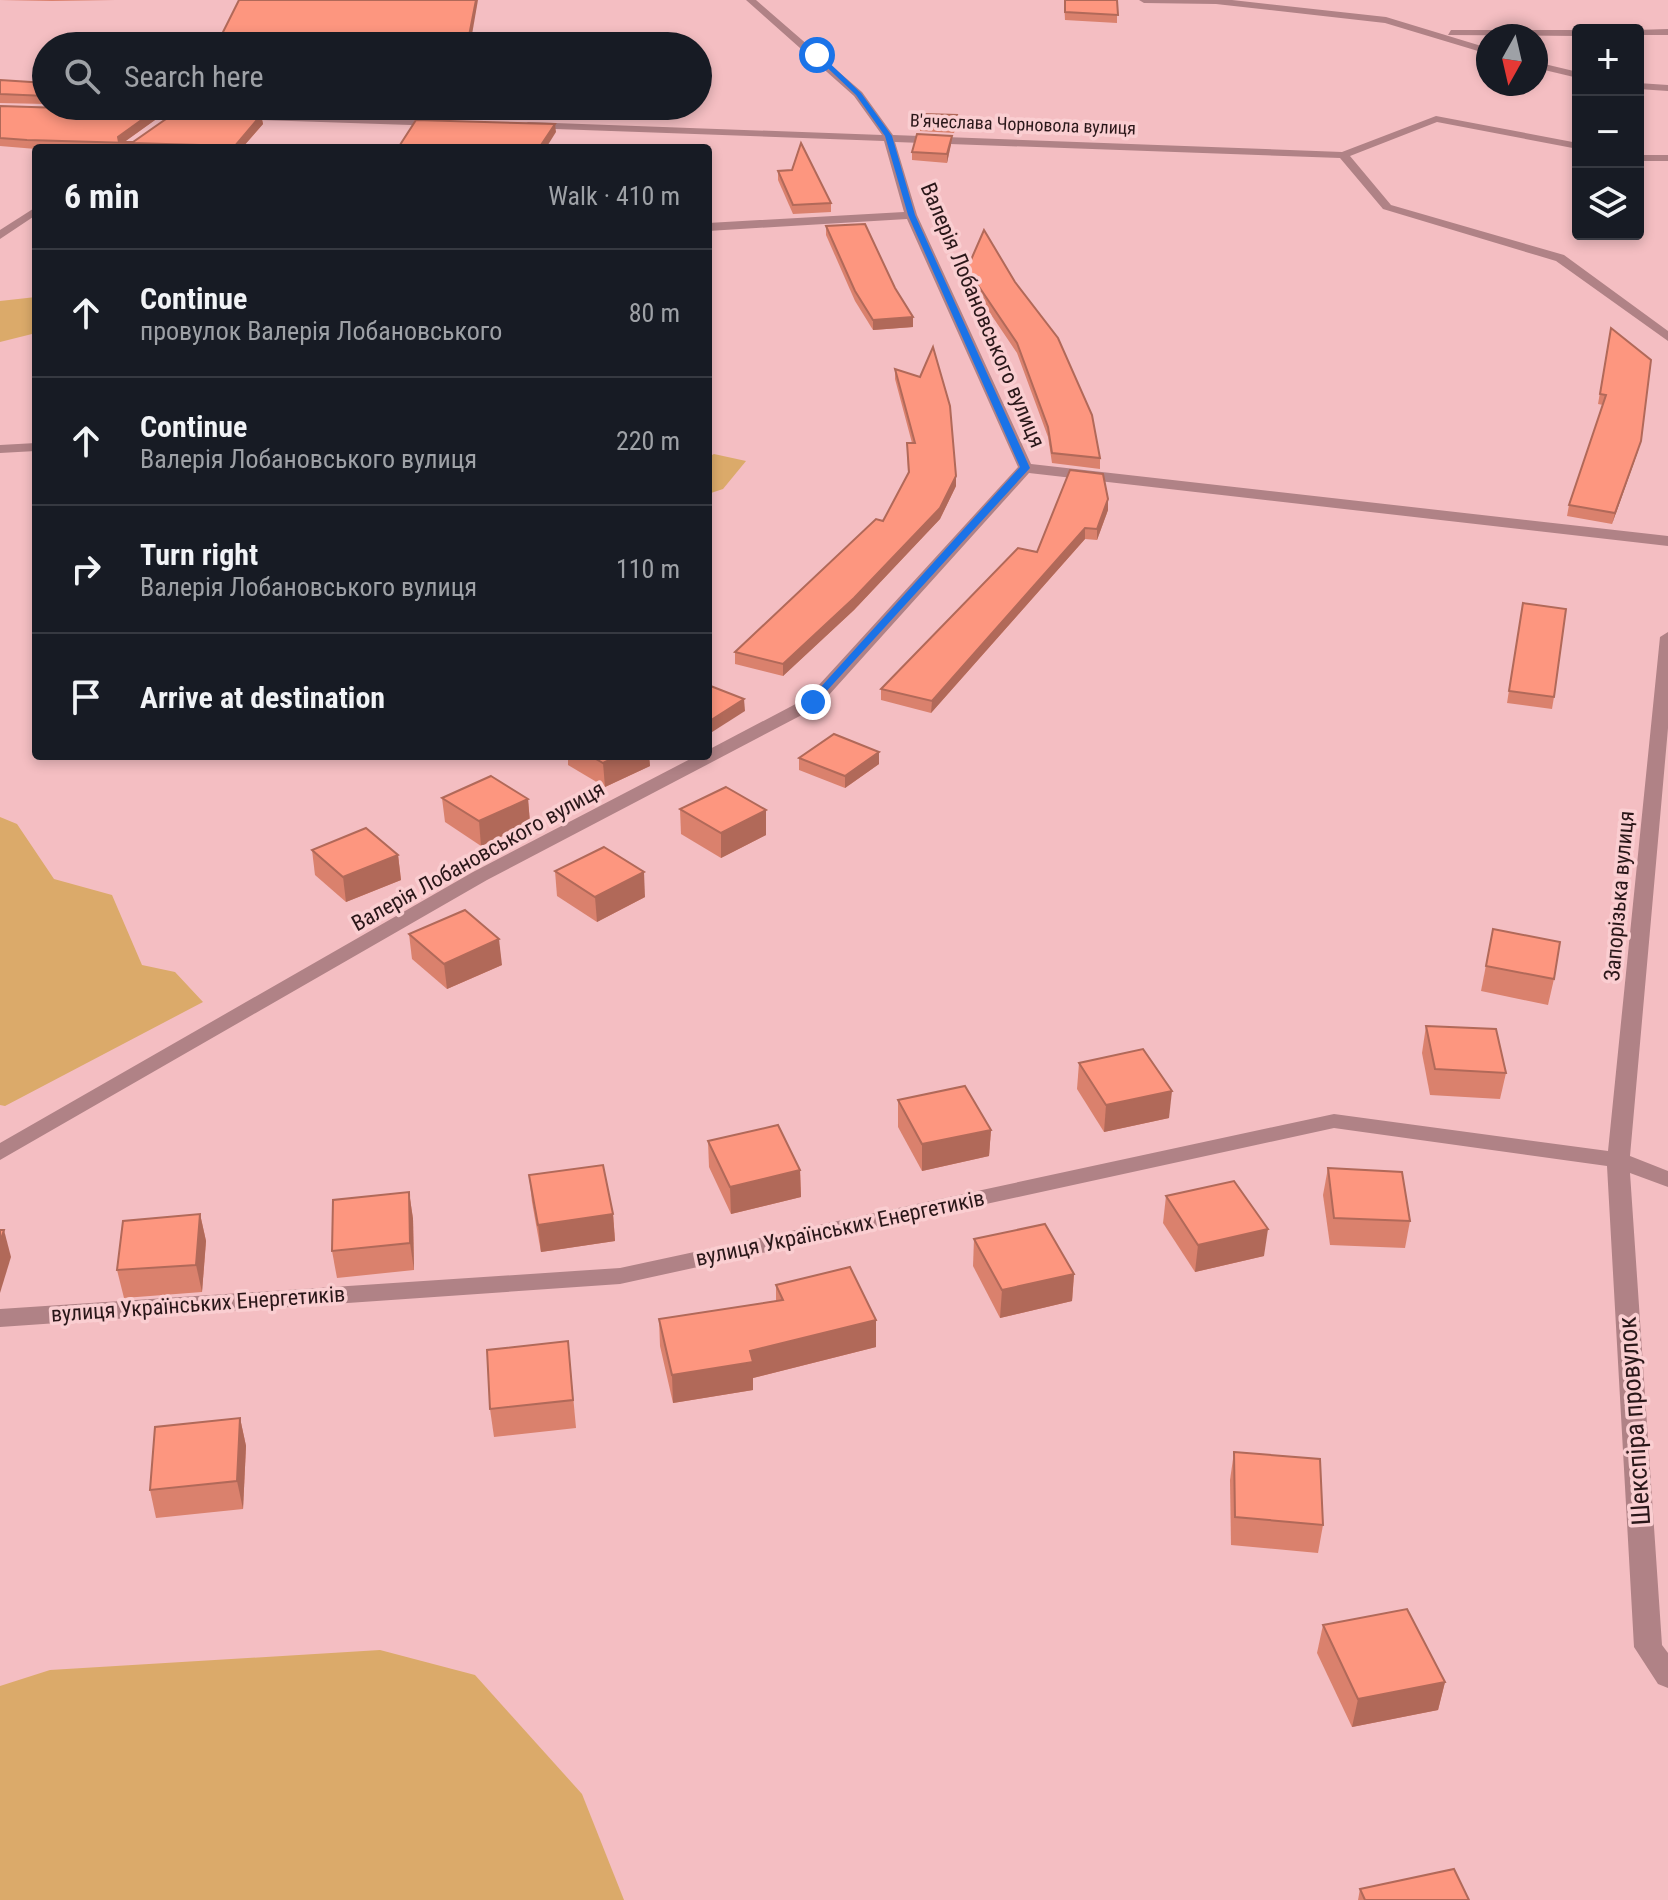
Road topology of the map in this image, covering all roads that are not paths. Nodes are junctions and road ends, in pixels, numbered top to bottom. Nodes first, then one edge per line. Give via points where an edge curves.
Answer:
1 (751, 0) edge
2 (1144, 0) edge
3 (1644, 32) edge
4 (1668, 32) edge
5 (1572, 33) edge
6 (1431, 34) junction
7 (1476, 47) edge
8 (1548, 68) edge
9 (1572, 74) edge
10 (1644, 86) edge
11 (1668, 88) edge
12 (166, 120) edge
13 (353, 120) edge
14 (162, 123) edge
15 (447, 123) edge
16 (510, 125) edge
17 (888, 136) junction
18 (1572, 145) edge
19 (1343, 155) junction
20 (1644, 158) edge
21 (1668, 158) edge
22 (32, 213) edge
23 (911, 215) junction
24 (712, 227) edge
25 (0, 235) edge
26 (1668, 337) edge
27 (32, 447) edge
28 (0, 449) edge
29 (1025, 468) junction
30 (1668, 541) edge
31 (1668, 637) edge
32 (712, 755) edge
33 (702, 760) edge
34 (0, 1153) edge
35 (1618, 1160) junction
36 (1668, 1179) edge
37 (0, 1318) edge
38 (1668, 1676) edge

1 - 17 street, Валерія Лобановського вулиця via 858,94
2 - 6 street via 1216,1 1386,20
3 - 4 street
5 - 6 street
6 - 7 street
8 - 9 street
10 - 11 street
12 - 14 street
13 - 15 street
16 - 17 street, В'ячеслава Чорновола вулиця
17 - 19 street, В'ячеслава Чорновола вулиця
17 - 23 street, Валерія Лобановського вулиця
18 - 19 street via 1436,119
19 - 26 street via 1387,207 1560,258
20 - 21 street
22 - 25 street
23 - 24 street
23 - 29 street, Валерія Лобановського вулиця
27 - 28 street
29 - 30 street
29 - 32 street, Валерія Лобановського вулиця via 813,702
31 - 35 street, Запорізька вулиця
33 - 34 street, Валерія Лобановського вулиця via 480,876
35 - 36 street, вулиця Українських Енергетиків
35 - 37 street, вулиця Українських Енергетиків via 1334,1121 620,1276
35 - 38 street, Шекспіра провулок via 1648,1647

